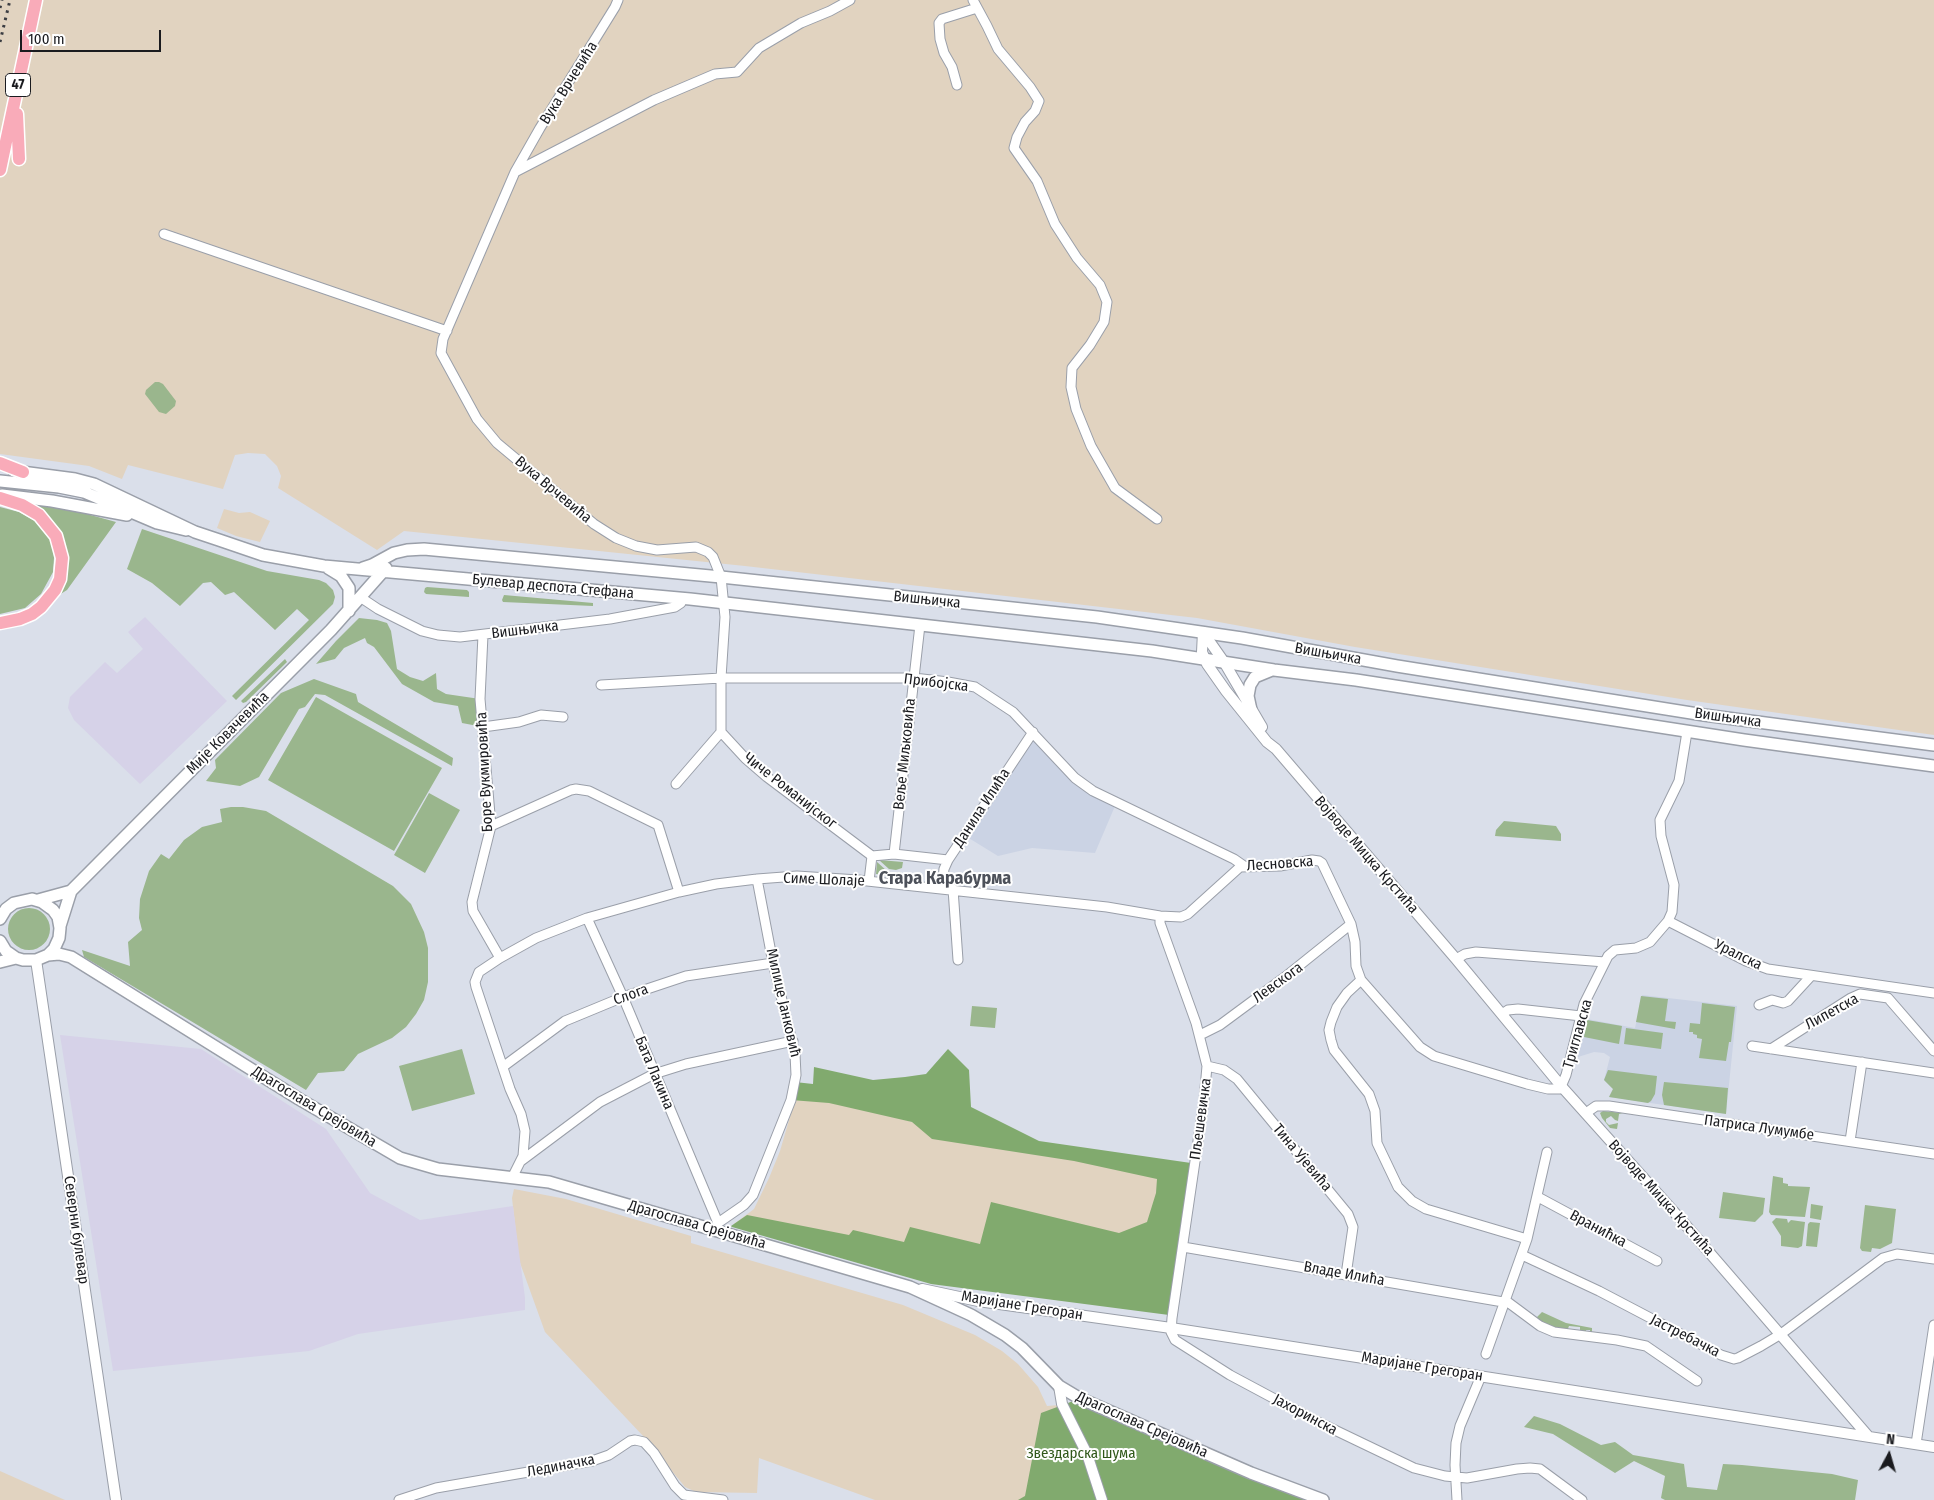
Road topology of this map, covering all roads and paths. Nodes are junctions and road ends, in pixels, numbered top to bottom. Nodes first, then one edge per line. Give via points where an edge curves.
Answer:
1 (36, 0) edge
2 (618, 0) edge
3 (850, 0) edge
4 (975, 4) edge
5 (957, 85) dead end
6 (16, 92) junction
7 (19, 159) dead end
8 (0, 170) edge
9 (515, 172) junction
10 (164, 234) dead end
11 (447, 331) junction
12 (0, 463) edge
13 (0, 470) edge
14 (23, 472) junction
15 (0, 481) edge
16 (0, 496) edge
17 (146, 518) junction
18 (1157, 519) dead end
19 (195, 532) junction
20 (405, 551) junction
21 (324, 566) junction
22 (356, 569) junction
23 (382, 572) junction
24 (721, 577) junction
25 (360, 597) junction
26 (682, 599) junction
27 (724, 603) junction
28 (349, 611) junction
29 (0, 622) edge
30 (920, 625) junction
31 (1203, 632) junction
32 (483, 635) junction
33 (1204, 658) junction
34 (1224, 662) junction
35 (1274, 670) junction
36 (721, 678) junction
37 (914, 678) junction
38 (601, 684) dead end
39 (1251, 710) junction
40 (563, 718) dead end
41 (483, 727) junction
42 (721, 732) junction
43 (1033, 732) junction
44 (1687, 732) junction
45 (1934, 745) edge
46 (1276, 750) junction
47 (1934, 766) edge
48 (676, 784) dead end
49 (491, 826) junction
50 (894, 854) junction
51 (872, 856) junction
52 (948, 860) junction
53 (1244, 866) junction
54 (758, 879) junction
55 (870, 881) junction
56 (942, 888) junction
57 (953, 890) junction
58 (72, 891) junction
59 (679, 892) junction
60 (38, 900) junction
61 (14, 903) junction
62 (0, 904) edge
63 (1160, 916) junction
64 (587, 918) junction
65 (0, 919) edge
66 (1668, 921) junction
67 (1351, 924) junction
68 (60, 929) junction
69 (0, 944) edge
70 (48, 955) junction
71 (71, 957) junction
72 (16, 958) junction
73 (500, 958) junction
74 (1456, 959) junction
75 (36, 960) junction
76 (958, 960) dead end
77 (0, 962) edge
78 (1605, 962) junction
79 (773, 963) junction
80 (1811, 976) junction
81 (1361, 980) junction
82 (1854, 983) junction
83 (1898, 988) junction
84 (1860, 994) junction
85 (1934, 994) edge
86 (623, 997) junction
87 (1888, 998) junction
88 (1759, 1005) dead end
89 (1502, 1014) junction
90 (1581, 1016) junction
91 (1200, 1036) junction
92 (793, 1041) junction
93 (1752, 1046) dead end
94 (1771, 1049) junction
95 (1934, 1051) edge
96 (1862, 1062) junction
97 (504, 1066) junction
98 (1207, 1066) junction
99 (1934, 1073) edge
100 (654, 1074) junction
101 (1562, 1087) junction
102 (1586, 1114) junction
103 (1850, 1141) junction
104 (1547, 1152) dead end
105 (1934, 1154) edge
106 (520, 1162) junction
107 (512, 1178) junction
108 (1538, 1196) junction
109 (717, 1226) junction
110 (1527, 1239) junction
111 (1183, 1247) junction
112 (1522, 1255) junction
113 (1934, 1259) edge
114 (1657, 1261) dead end
115 (1346, 1274) junction
116 (910, 1287) junction
117 (1504, 1302) junction
118 (1934, 1325) edge
119 (1171, 1328) junction
120 (1780, 1334) junction
121 (1486, 1354) dead end
122 (1481, 1376) junction
123 (1697, 1381) dead end
124 (1059, 1386) junction
125 (1868, 1436) junction
126 (1916, 1444) junction
127 (1934, 1447) edge
128 (1456, 1477) junction
129 (116, 1500) edge
130 (399, 1500) edge
131 (723, 1500) edge
132 (1102, 1500) edge
133 (1323, 1500) edge
134 (1457, 1500) edge
135 (1582, 1500) edge

1 - 6 main road, 47
2 - 9 street, Вука Врчевића
3 - 9 street via 802,22 759,48 738,72 715,74 654,100
4 - 5 street via 942,19 939,24 944,53
4 - 18 street via 998,49 1038,99 1035,111 1014,141 1016,152 1037,181 1076,258 1100,285 1107,302 1104,322 1072,368 1071,387 1076,409 1091,446 1115,488
6 - 7 main road
6 - 8 main road, 47
9 - 11 street, Вука Врчевића
10 - 11 street
11 - 24 street, Вука Врчевића via 442,344 443,358 478,419 497,443 594,524 616,538 657,550 689,546 702,549 713,557
12 - 14 main road
13 - 14 main road, Булевар деспота Стефана
14 - 19 main road, Булевар деспота Стефана via 94,484
15 - 17 main road, Булевар деспота Стефана via 84,492
16 - 17 main road via 52,501
16 - 29 main road via 39,515 56,536 62,558 60,579 49,599 32,614 15,621
17 - 19 main road, Булевар деспота Стефана via 168,527
19 - 21 main road, Булевар деспота Стефана
20 - 22 main road, Булевар деспота Стефана
20 - 23 main road
20 - 24 main road, Булевар деспота Стефана via 430,550
21 - 22 main road, Булевар деспота Стефана
21 - 28 main road via 341,576 348,585
22 - 23 main road, Булевар деспота Стефана
23 - 25 main road, Мије Ковачевића
23 - 26 main road, Булевар деспота Стефана
24 - 27 street, Вука Врчевића
24 - 31 main road, Вишњичка via 1097,617
25 - 28 main road, Мије Ковачевића
25 - 32 street via 422,631 448,637
26 - 27 main road, Булевар деспота Стефана
26 - 32 street, Вишњичка via 675,607 610,619
27 - 30 main road, Вишњичка
27 - 36 street
28 - 58 main road, Мије Ковачевића
30 - 33 main road, Вишњичка
30 - 37 street, Веље Миљковића
31 - 33 street
31 - 34 street, Војводе Мицка Крстића
31 - 45 main road, Вишњичка via 1704,715
32 - 41 street, Боре Вукмировића via 480,689
33 - 34 main road, Вишњичка
33 - 46 street, Војводе Мицка Крстића via 1226,691
34 - 35 main road, Вишњичка
34 - 39 street, Војводе Мицка Крстића
35 - 39 main road via 1260,675 1250,685
35 - 44 main road, Вишњичка
36 - 37 street, Прибојска
36 - 38 street, Прибојска
36 - 42 street
37 - 43 street, Прибојска via 975,687 1013,712
37 - 50 street, Веље Миљковића
39 - 46 street, Војводе Мицка Крстића
40 - 41 street via 538,715 519,722
41 - 49 street, Боре Вукмировића
42 - 48 street
42 - 51 street, Чиче Романијског via 767,777
43 - 52 street, Данила Илића
43 - 53 street, Прибојска via 1075,778 1093,791
44 - 47 main road, Вишњичка
44 - 66 street, Триглавска via 1679,781 1660,820 1674,885
46 - 74 street, Војводе Мицка Крстића
49 - 59 street via 571,790 589,791 658,824
49 - 73 street, Боре Вукмировића via 472,902 473,911
50 - 51 street
50 - 52 street
51 - 55 street
52 - 56 street, Данила Илића
53 - 63 street, Лесновска via 1233,871 1186,916
53 - 67 street, Лесновска via 1319,861
54 - 55 street, Симе Шолаје via 798,876
54 - 59 street, Симе Шолаје
54 - 79 street, Милице Јанковић
55 - 56 street, Симе Шолаје
56 - 57 street, Симе Шолаје
57 - 63 street, Симе Шолаје
57 - 76 street
58 - 60 main road
58 - 68 main road, Мије Ковачевића
59 - 64 street, Симе Шолаје
60 - 61 main road
60 - 68 main road via 53,910
61 - 62 main road
61 - 65 main road
63 - 91 street, Пљешевичка
64 - 73 street, Симе Шолаје via 550,932
64 - 86 street, Бата Лакина
66 - 78 street, Триглавска via 1650,942 1636,948 1615,950
66 - 80 street, Уралска via 1756,966
67 - 81 street
67 - 91 street, Левскога via 1278,983
68 - 70 main road, Мије Ковачевића via 56,946
68 - 71 main road
69 - 72 main road
70 - 71 main road, Драгослава Срејовића
70 - 75 main road
71 - 107 main road, Драгослава Срејовића via 400,1158 438,1169
72 - 75 main road
72 - 77 main road
73 - 97 street via 479,972 475,982
74 - 78 street via 1476,952
74 - 89 street, Војводе Мицка Крстића
75 - 129 street, Северни булевар
78 - 90 street, Триглавска
79 - 86 street, Слога via 686,976
79 - 92 street, Милице Јанковић
80 - 82 street, Уралска
80 - 88 street via 1788,1001 1772,1000
81 - 101 street via 1426,1052 1527,1084 1554,1090
81 - 110 street via 1337,1007 1329,1030 1334,1050 1369,1094 1377,1143 1398,1187 1426,1209
82 - 83 street, Уралска
82 - 84 street
83 - 85 street, Уралска
83 - 87 street
84 - 87 street, Липетска
84 - 94 street, Липетска
86 - 97 street, Слога via 565,1021
86 - 100 street, Бата Лакина
87 - 95 street
89 - 90 street via 1518,1009
89 - 101 street, Војводе Мицка Крстића
90 - 101 street, Триглавска
91 - 98 street, Пљешевичка
92 - 100 street
92 - 109 street, Милице Јанковић via 796,1063 791,1100 764,1167 749,1200
93 - 94 street, Липетска
94 - 96 street, Липетска
96 - 99 street, Липетска
96 - 103 street
97 - 106 street via 524,1126
98 - 111 street, Пљешевичка
98 - 115 street, Тина Ујевића via 1224,1070 1237,1079 1348,1214 1353,1227
100 - 106 street via 600,1102
100 - 109 street, Бата Лакина
101 - 102 street, Војводе Мицка Крстића
102 - 103 street, Патриса Лумумбе via 1594,1107 1609,1106
102 - 120 street, Војводе Мицка Крстића
103 - 105 street, Патриса Лумумбе
104 - 108 street
106 - 107 street
107 - 109 main road, Драгослава Срејовића via 549,1182
108 - 110 street
108 - 114 street, Вранићка
109 - 116 main road, Драгослава Срејовића
110 - 112 street
111 - 115 street, Владе Илића
111 - 119 street, Пљешевичка
112 - 117 street
112 - 120 street, Јастребачка via 1599,1290 1728,1358 1738,1358
113 - 120 street, Јастребачка via 1897,1254 1874,1263
115 - 117 street, Владе Илића
116 - 119 street, Маријане Грегоран
116 - 124 main road, Драгослава Срејовића via 1006,1335
117 - 121 street
117 - 123 street via 1546,1330 1646,1346
118 - 126 street
119 - 122 street, Маријане Грегоран
119 - 128 street, Јахоринска via 1172,1335 1180,1344 1316,1421 1414,1468
120 - 125 street, Војводе Мицка Крстића
122 - 125 street, Маријане Грегоран
122 - 128 street via 1458,1435
124 - 132 street via 1062,1404 1087,1454
124 - 133 main road, Драгослава Срејовића via 1097,1407
125 - 126 street, Маријане Грегоран
126 - 127 street, Маријане Грегоран
128 - 134 street
128 - 135 street, Јахоринска via 1536,1469
130 - 131 street, Лединачка via 436,1488 592,1461 635,1440 644,1442 654,1453 684,1495

